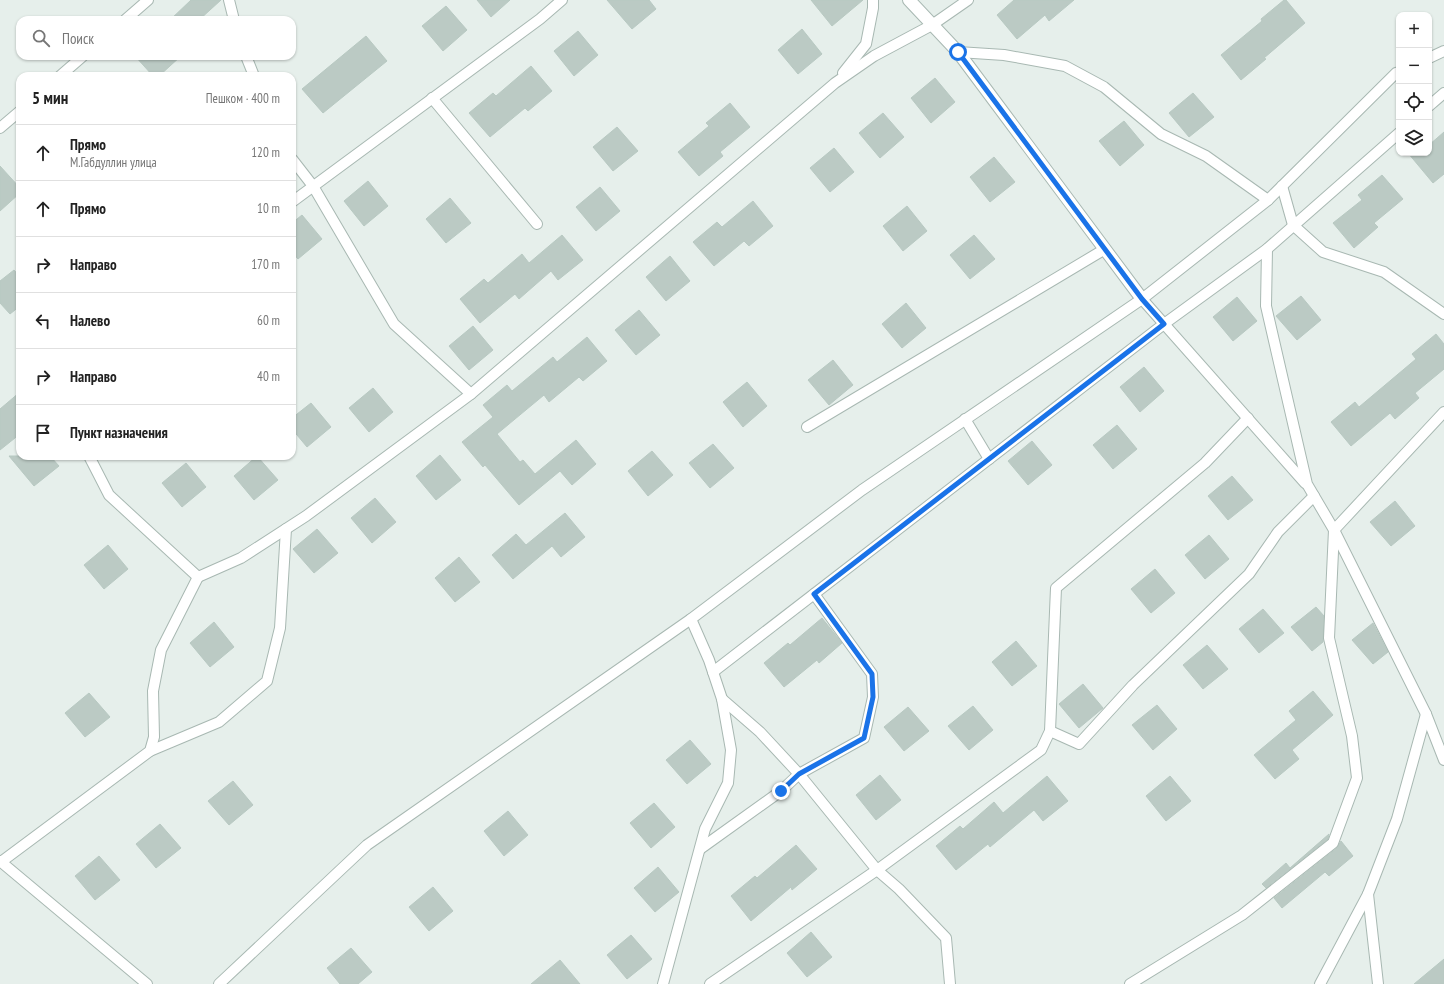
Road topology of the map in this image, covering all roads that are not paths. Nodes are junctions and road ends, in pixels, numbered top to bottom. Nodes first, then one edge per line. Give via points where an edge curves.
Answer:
1 (148, 0) edge
2 (229, 0) edge
3 (562, 0) edge
4 (873, 0) edge
5 (908, 0) edge
6 (968, 0) edge
7 (130, 16) edge
8 (233, 16) edge
9 (932, 25) junction
10 (1444, 51) edge
11 (958, 52) junction
12 (1432, 57) edge
13 (78, 60) edge
14 (248, 60) edge
15 (65, 72) edge
16 (252, 72) edge
17 (1396, 73) edge
18 (835, 82) junction
19 (1444, 93) edge
20 (432, 98) junction
21 (1432, 103) edge
22 (16, 114) edge
23 (0, 128) edge
24 (1396, 135) edge
25 (296, 164) edge
26 (313, 186) junction
27 (1282, 186) junction
28 (296, 199) edge
29 (1268, 200) junction
30 (537, 224) dead end
31 (1293, 225) junction
32 (1105, 249) junction
33 (1267, 249) junction
34 (1142, 299) junction
35 (1444, 314) edge
36 (1164, 324) junction
37 (471, 394) junction
38 (1444, 412) edge
39 (1248, 418) junction
40 (965, 419) junction
41 (807, 427) dead end
42 (91, 460) edge
43 (989, 460) junction
44 (1307, 484) junction
45 (1314, 496) junction
46 (286, 529) junction
47 (1334, 530) junction
48 (198, 577) junction
49 (814, 594) junction
50 (691, 619) junction
51 (712, 672) junction
52 (722, 699) junction
53 (1426, 714) junction
54 (1050, 730) junction
55 (150, 751) junction
56 (1444, 760) edge
57 (799, 774) junction
58 (700, 849) junction
59 (1, 862) edge
60 (876, 870) junction
61 (1368, 894) junction
62 (147, 984) edge
63 (219, 984) edge
64 (663, 984) edge
65 (710, 984) edge
66 (950, 984) edge
67 (1130, 984) edge
68 (1320, 984) edge
69 (1378, 984) edge

1 - 7 lane
2 - 8 lane
3 - 20 lane
4 - 18 lane via 866,44
5 - 9 street
6 - 9 lane
9 - 11 street
9 - 18 lane via 874,56
10 - 12 lane
11 - 29 lane via 1004,54 1065,66 1104,87 1161,134 1206,156
11 - 32 street
13 - 15 lane
14 - 16 lane
17 - 27 lane
18 - 37 lane
19 - 21 lane
20 - 26 lane
20 - 30 lane
22 - 23 lane
24 - 31 lane
25 - 26 lane
26 - 28 lane
26 - 37 lane via 394,324
27 - 29 lane
27 - 31 lane
29 - 34 lane
31 - 33 lane
31 - 35 lane via 1323,252 1384,272
32 - 34 street
32 - 41 lane
33 - 36 lane
33 - 44 lane via 1266,306
34 - 36 lane
34 - 40 lane
36 - 39 lane
36 - 43 lane
37 - 46 lane
38 - 47 lane
39 - 44 lane
39 - 54 lane via 1205,463 1056,588
40 - 43 lane
40 - 50 lane via 862,490
42 - 48 lane via 109,495
43 - 49 lane
44 - 45 lane
45 - 47 lane
45 - 54 lane via 1278,532 1250,574 1133,685 1079,744
46 - 48 lane via 241,558
46 - 55 lane via 280,628 266,681 219,722
47 - 53 lane
47 - 67 lane via 1329,638 1352,736 1357,778 1333,843 1242,915
48 - 55 lane via 161,650 153,690 154,737
49 - 51 lane
49 - 57 lane via 872,674 873,697 864,738
50 - 51 lane
50 - 63 lane via 367,845
51 - 52 lane
52 - 57 lane via 760,732
52 - 58 lane via 731,750 728,783 705,829
53 - 56 lane
53 - 61 lane via 1397,819
54 - 60 lane via 1041,750
55 - 59 lane
57 - 58 lane via 781,791
57 - 60 lane
58 - 64 lane
59 - 62 lane
60 - 65 lane
60 - 66 lane via 899,889 946,938
61 - 68 lane
61 - 69 lane

